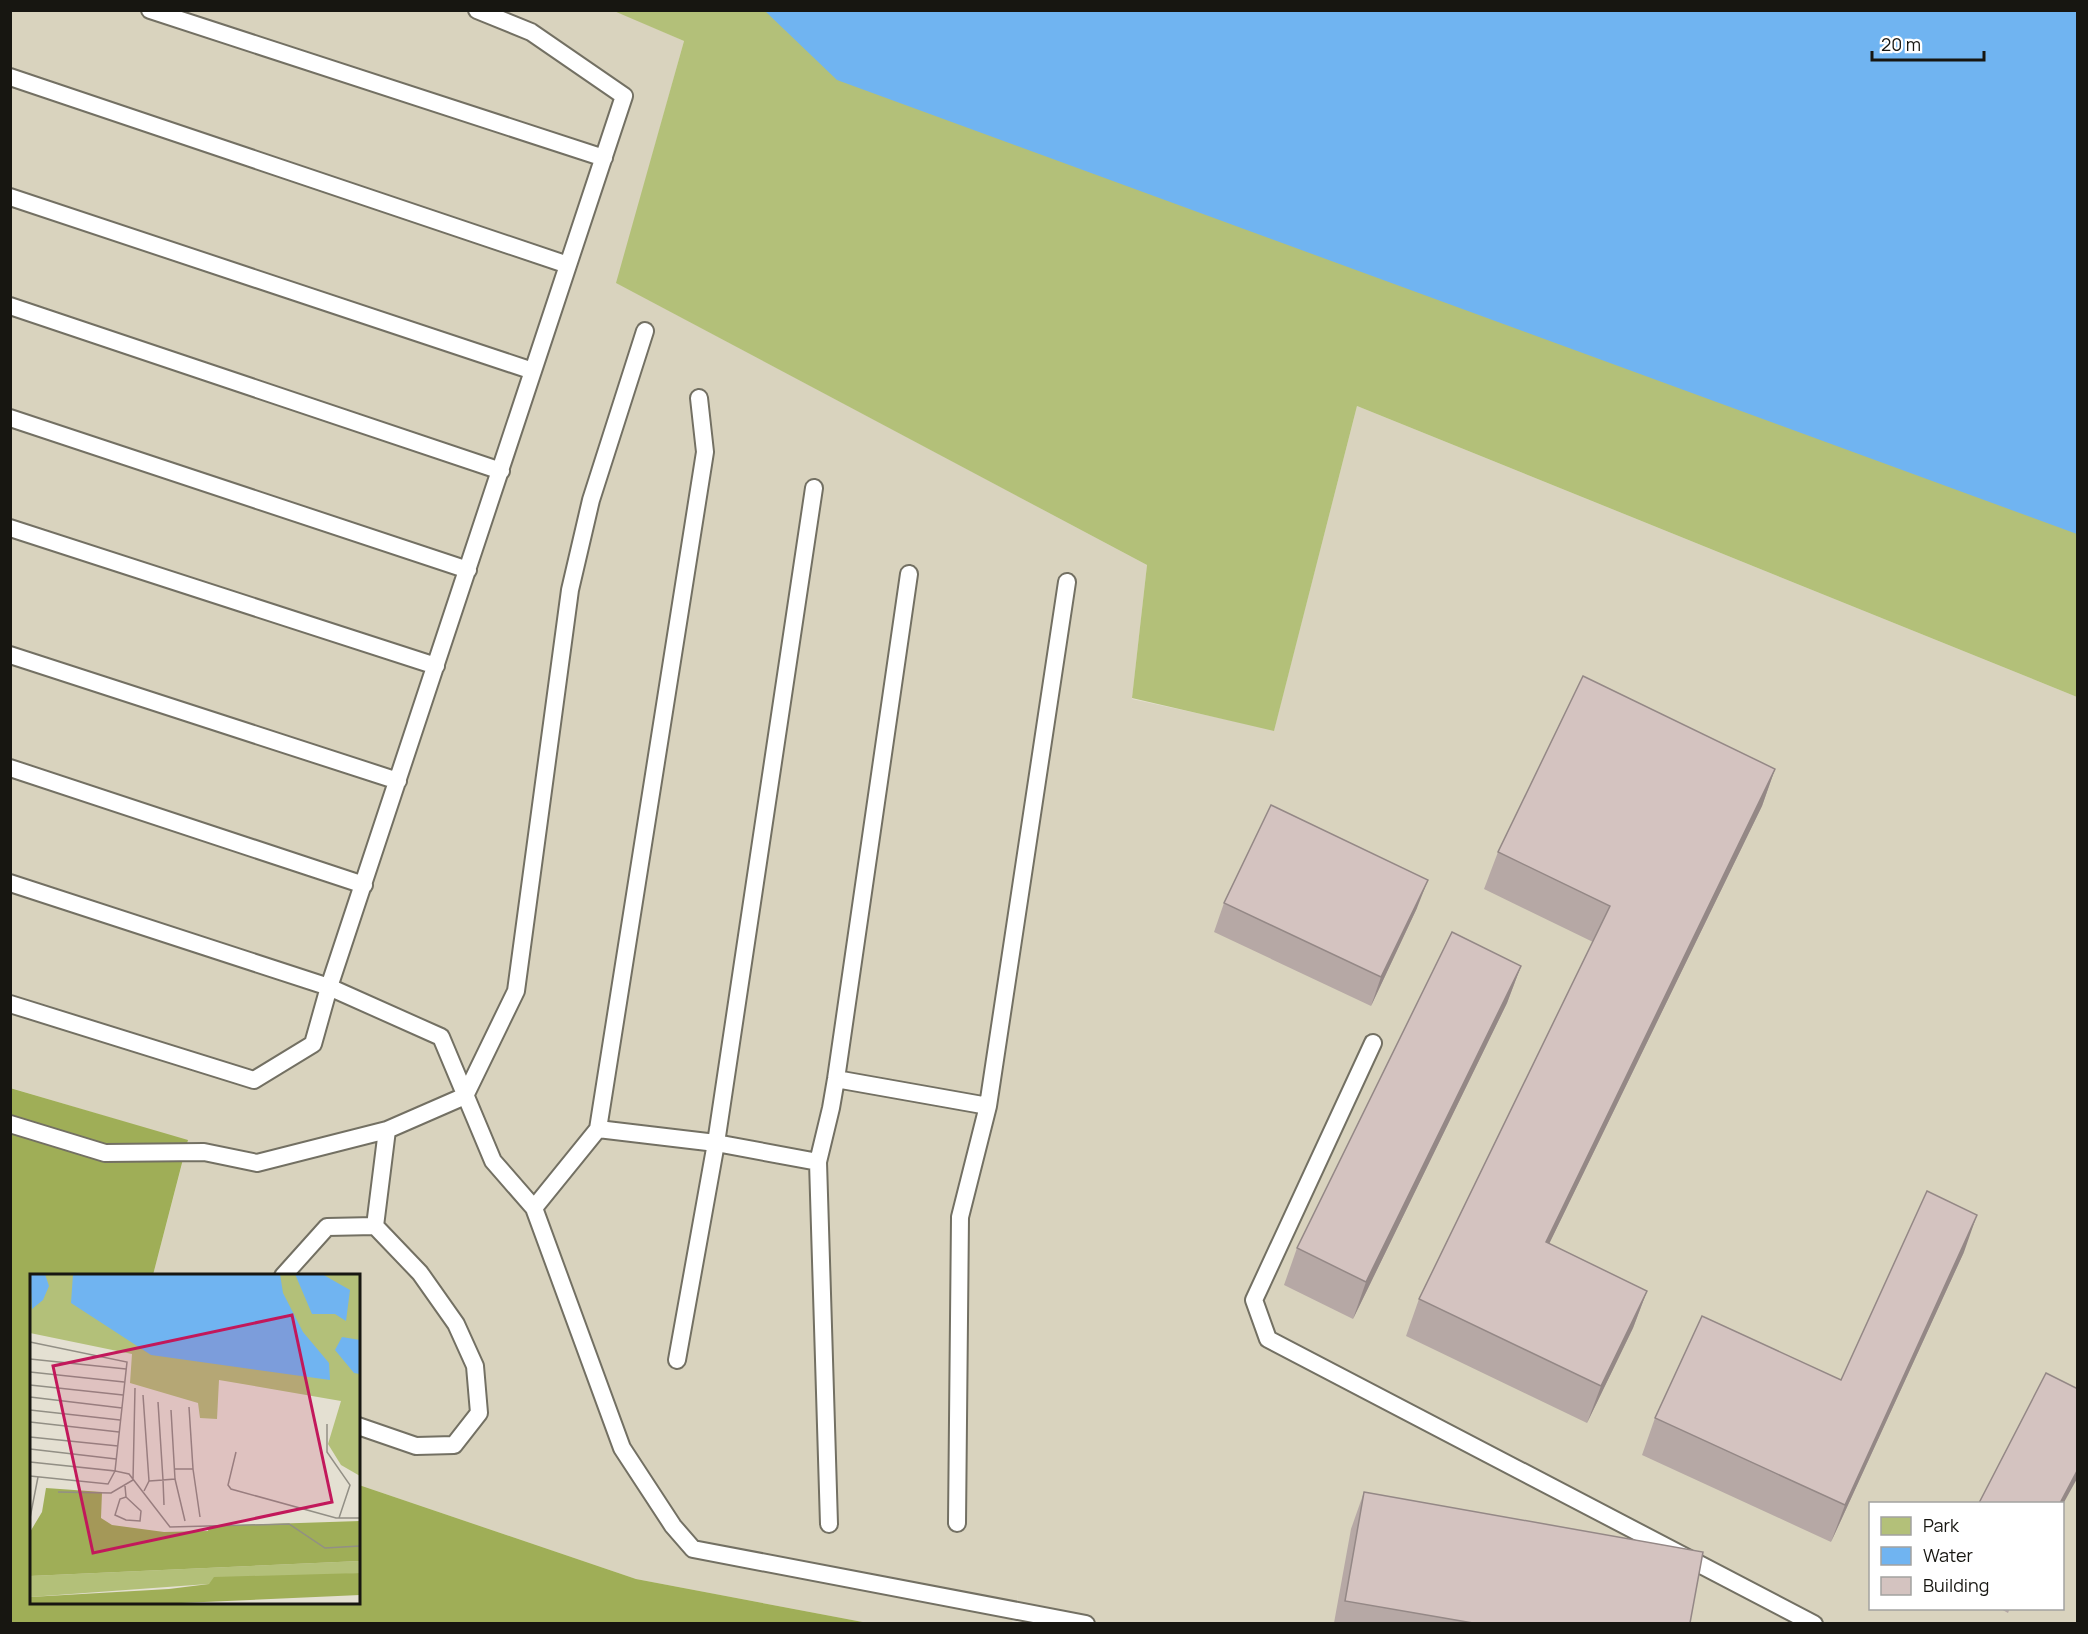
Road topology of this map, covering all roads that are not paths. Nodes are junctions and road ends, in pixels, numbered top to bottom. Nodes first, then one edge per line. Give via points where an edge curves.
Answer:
1 (150, 10) edge
2 (477, 10) edge
3 (10, 77) edge
4 (604, 158) junction
5 (10, 197) edge
6 (568, 265) junction
7 (10, 306) edge
8 (645, 331) dead end
9 (533, 371) junction
10 (699, 398) dead end
11 (10, 418) edge
12 (501, 471) junction
13 (814, 488) dead end
14 (10, 528) edge
15 (468, 570) junction
16 (909, 574) dead end
17 (1067, 582) dead end
18 (10, 655) edge
19 (436, 666) junction
20 (10, 768) edge
21 (398, 781) junction
22 (10, 883) edge
23 (364, 885) junction
24 (329, 987) junction
25 (10, 1004) edge
26 (1373, 1043) dead end
27 (836, 1079) junction
28 (465, 1096) junction
29 (988, 1106) junction
30 (10, 1124) edge
31 (598, 1129) junction
32 (387, 1130) junction
33 (716, 1143) junction
34 (818, 1162) junction
35 (534, 1208) junction
36 (375, 1226) junction
37 (284, 1274) edge
38 (677, 1360) dead end
39 (360, 1427) edge
40 (957, 1523) dead end
41 (829, 1524) dead end
42 (1086, 1623) edge
43 (1814, 1623) edge

1 - 4 lane
2 - 4 lane via 531,32 624,96
3 - 6 lane
4 - 6 lane
5 - 9 lane
6 - 9 lane
7 - 12 lane
8 - 28 lane via 591,500 570,590 516,991
9 - 12 lane
10 - 31 lane via 705,452
11 - 15 lane
12 - 15 lane
13 - 33 lane
14 - 19 lane
15 - 19 lane
16 - 27 lane
17 - 29 lane
18 - 21 lane
19 - 21 lane
20 - 23 lane
21 - 23 lane
22 - 24 lane
23 - 24 lane
24 - 25 lane via 313,1044 254,1080
24 - 28 lane via 441,1037
26 - 43 lane via 1254,1300 1268,1339
27 - 29 lane
27 - 34 lane
28 - 32 lane
28 - 35 lane via 494,1161
29 - 40 lane via 960,1217
30 - 32 lane via 105,1154 204,1152 257,1163
31 - 33 lane
31 - 35 lane
32 - 36 lane
33 - 34 lane
33 - 38 lane
34 - 41 lane
35 - 42 lane via 622,1448 673,1526 693,1549
36 - 37 lane via 327,1227
36 - 39 lane via 420,1273 456,1324 475,1366 479,1413 454,1445 416,1446

